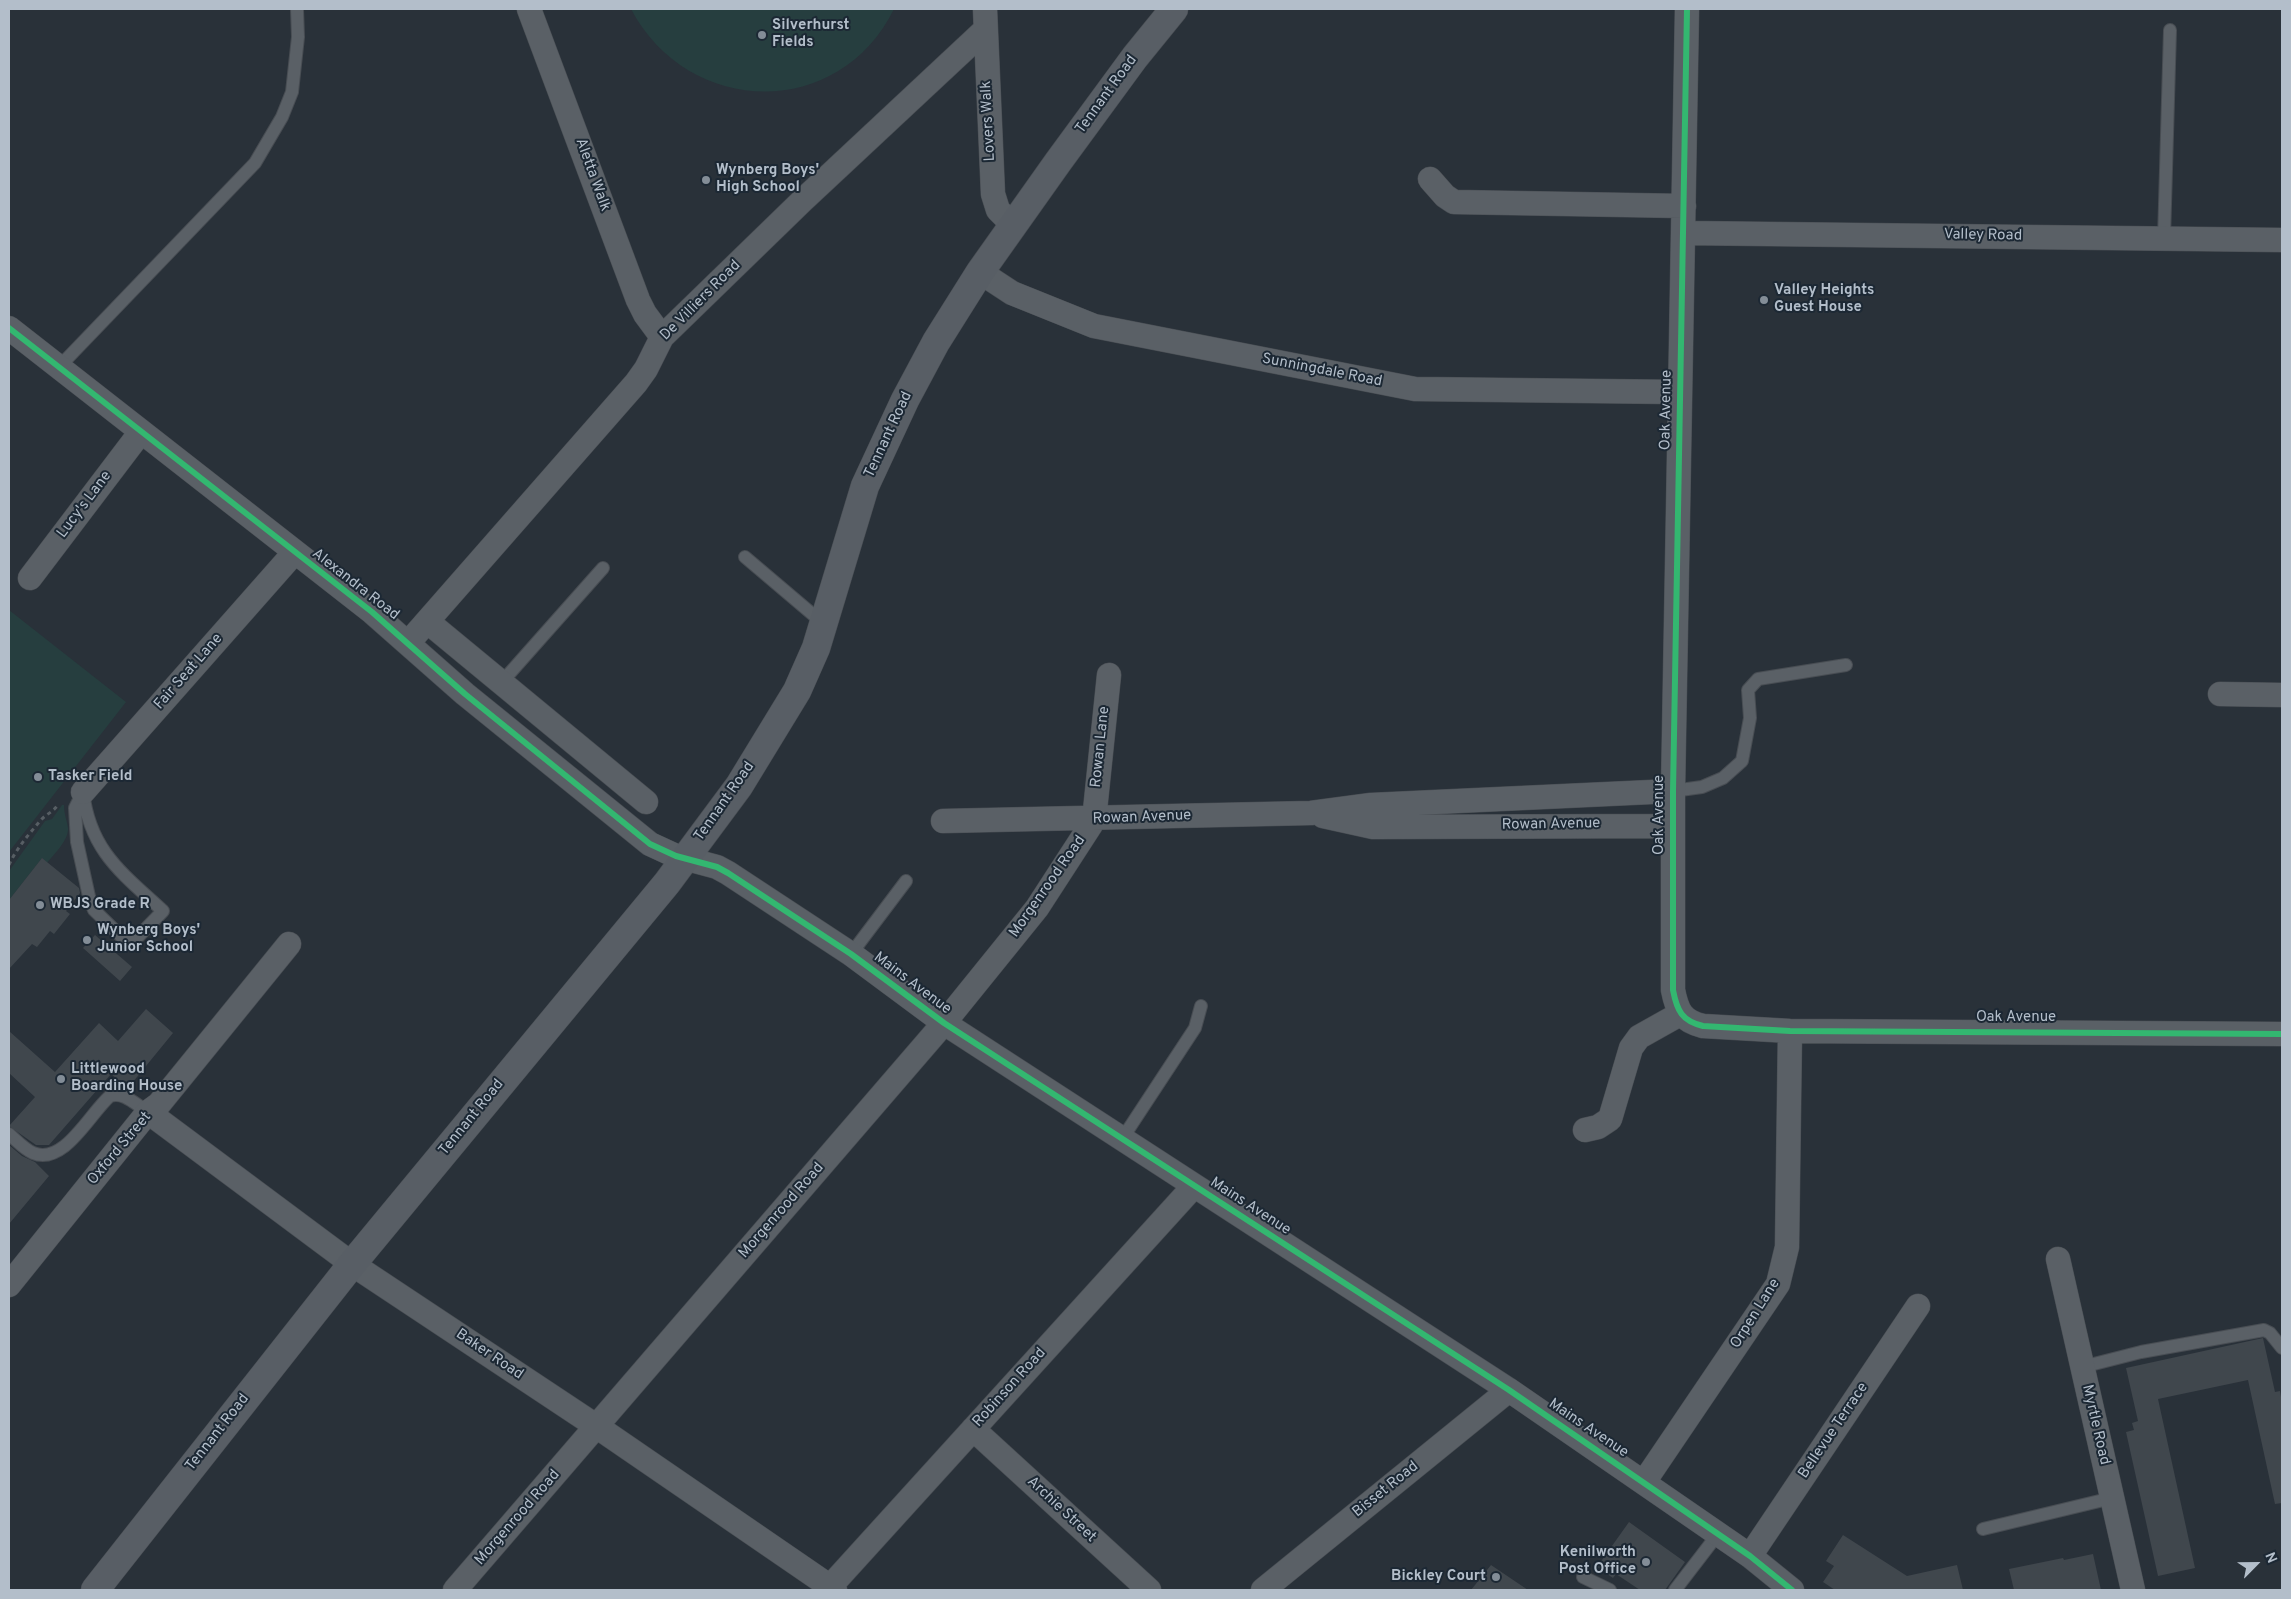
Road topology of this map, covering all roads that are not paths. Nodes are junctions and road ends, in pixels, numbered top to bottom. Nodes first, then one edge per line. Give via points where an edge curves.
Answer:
1 (297, 9) edge
2 (529, 9) edge
3 (1174, 9) edge
4 (1687, 9) edge
5 (985, 19) edge
6 (2170, 30) dead end
7 (1430, 179) dead end
8 (1684, 206) junction
9 (1014, 226) junction
10 (1684, 233) junction
11 (2164, 239) junction
12 (2282, 240) edge
13 (980, 272) junction
14 (9, 328) edge
15 (662, 337) junction
16 (58, 368) junction
17 (1679, 392) junction
18 (140, 433) junction
19 (294, 553) junction
20 (745, 557) dead end
21 (603, 568) dead end
22 (30, 578) dead end
23 (428, 622) junction
24 (824, 624) junction
25 (408, 643) junction
26 (473, 660) junction
27 (1846, 665) dead end
28 (1109, 675) dead end
29 (501, 683) junction
30 (454, 684) junction
31 (2220, 694) dead end
32 (2282, 695) edge
33 (481, 707) junction
34 (592, 758) junction
35 (573, 783) junction
36 (1673, 791) junction
37 (83, 792) junction
38 (646, 802) dead end
39 (1311, 813) junction
40 (1094, 820) junction
41 (943, 821) dead end
42 (1673, 826) junction
43 (685, 859) junction
44 (906, 881) dead end
45 (290, 944) dead end
46 (851, 954) junction
47 (1201, 1006) dead end
48 (1680, 1014) junction
49 (944, 1023) junction
50 (1790, 1030) junction
51 (2282, 1034) edge
52 (148, 1112) junction
53 (1585, 1130) dead end
54 (9, 1134) edge
55 (1122, 1139) junction
56 (1194, 1186) junction
57 (2058, 1259) dead end
58 (352, 1264) junction
59 (9, 1285) edge
60 (1918, 1306) dead end
61 (2282, 1348) edge
62 (2082, 1367) junction
63 (1509, 1390) junction
64 (596, 1426) junction
65 (973, 1429) junction
66 (1644, 1482) junction
67 (2112, 1498) junction
68 (1983, 1529) dead end
69 (1718, 1534) junction
70 (1750, 1556) junction
71 (1583, 1577) dead end
72 (831, 1589) edge
73 (95, 1590) edge
74 (455, 1590) edge
75 (1149, 1590) edge
76 (1263, 1590) edge
77 (1610, 1590) edge
78 (1675, 1590) edge
79 (1792, 1590) edge
80 (2133, 1590) edge

1 - 16 lane via 298,37 292,92 282,118 255,162
2 - 15 street, Aletta Walk via 638,300
3 - 9 main road, Tennant Road via 1135,57
4 - 8 street, Oak Avenue
5 - 9 street, Lovers Walk via 993,194 998,210
5 - 15 street, De Villiers Road
6 - 11 lane
7 - 8 street via 1454,202
8 - 10 street, Oak Avenue
9 - 13 main road, Tennant Road
10 - 11 street, Valley Road
10 - 17 street, Oak Avenue
11 - 12 street, Valley Road
13 - 17 street, Sunningdale Road via 1012,293 1094,326 1415,389
13 - 24 main road, Tennant Road via 936,342 878,455 865,486
14 - 16 street, Alexandra Road
15 - 23 street, De Villiers Road via 636,383
16 - 18 street, Alexandra Road
17 - 36 street, Oak Avenue
18 - 19 street, Alexandra Road
18 - 22 street, Lucy's Lane
19 - 25 street, Alexandra Road
19 - 37 street, Fair Seat Lane
20 - 24 lane
21 - 29 lane
23 - 25 street, De Villiers Road
23 - 26 street
24 - 43 main road, Tennant Road via 797,691 739,786
25 - 30 street, Alexandra Road
26 - 29 street
26 - 30 street
27 - 36 lane via 1758,679 1748,690 1750,718 1742,761 1723,778 1702,787
28 - 40 street, Rowan Lane
29 - 33 street
29 - 34 street
30 - 33 street, Alexandra Road
31 - 32 street
33 - 35 street, Alexandra Road
34 - 35 street
34 - 38 street
35 - 43 street, Alexandra Road via 650,844
36 - 39 street, Rowan Avenue via 1372,805
36 - 42 street, Oak Avenue
37 - 37 lane via 91,826 103,852 163,911 130,945 94,910 90,901 77,842 75,808
39 - 40 street, Rowan Avenue
39 - 42 street, Rowan Avenue via 1373,827
40 - 41 street, Rowan Avenue
40 - 49 street, Morgenrood Road via 1037,908
42 - 48 street, Oak Avenue via 1673,990
43 - 46 street, Mains Avenue via 720,868
43 - 58 main road, Tennant Road
44 - 46 lane
45 - 52 street, Oxford Street via 159,1104
46 - 49 street, Mains Avenue
47 - 55 lane via 1195,1028
48 - 50 street, Oak Avenue via 1693,1024 1704,1026
48 - 53 street via 1639,1037 1631,1048 1610,1119
49 - 55 street, Mains Avenue
49 - 64 street, Morgenrood Road
50 - 51 street, Oak Avenue
50 - 66 street, Orpen Lane via 1787,1247 1778,1284
52 - 54 lane via 120,1094 110,1096 64,1148 48,1155 34,1153
52 - 58 street, Baker Road
52 - 59 street, Oxford Street
55 - 56 street, Mains Avenue
56 - 63 street, Mains Avenue
56 - 65 street, Robinson Road
57 - 62 street, Myrtle Road
58 - 64 street, Baker Road
58 - 73 main road, Tennant Road
60 - 70 street, Bellevue Terrace
61 - 62 lane via 2264,1330 2141,1352
62 - 67 street, Myrtle Road
63 - 66 street, Mains Avenue
63 - 76 street, Bisset Road
64 - 72 street, Baker Road
64 - 74 street, Morgenrood Road
65 - 72 street, Robinson Road
65 - 75 street, Archie Street
66 - 69 street, Mains Avenue
67 - 68 lane
67 - 80 street, Myrtle Road
69 - 70 street, Mains Avenue
69 - 78 lane
70 - 79 street, Mains Avenue
71 - 77 lane

